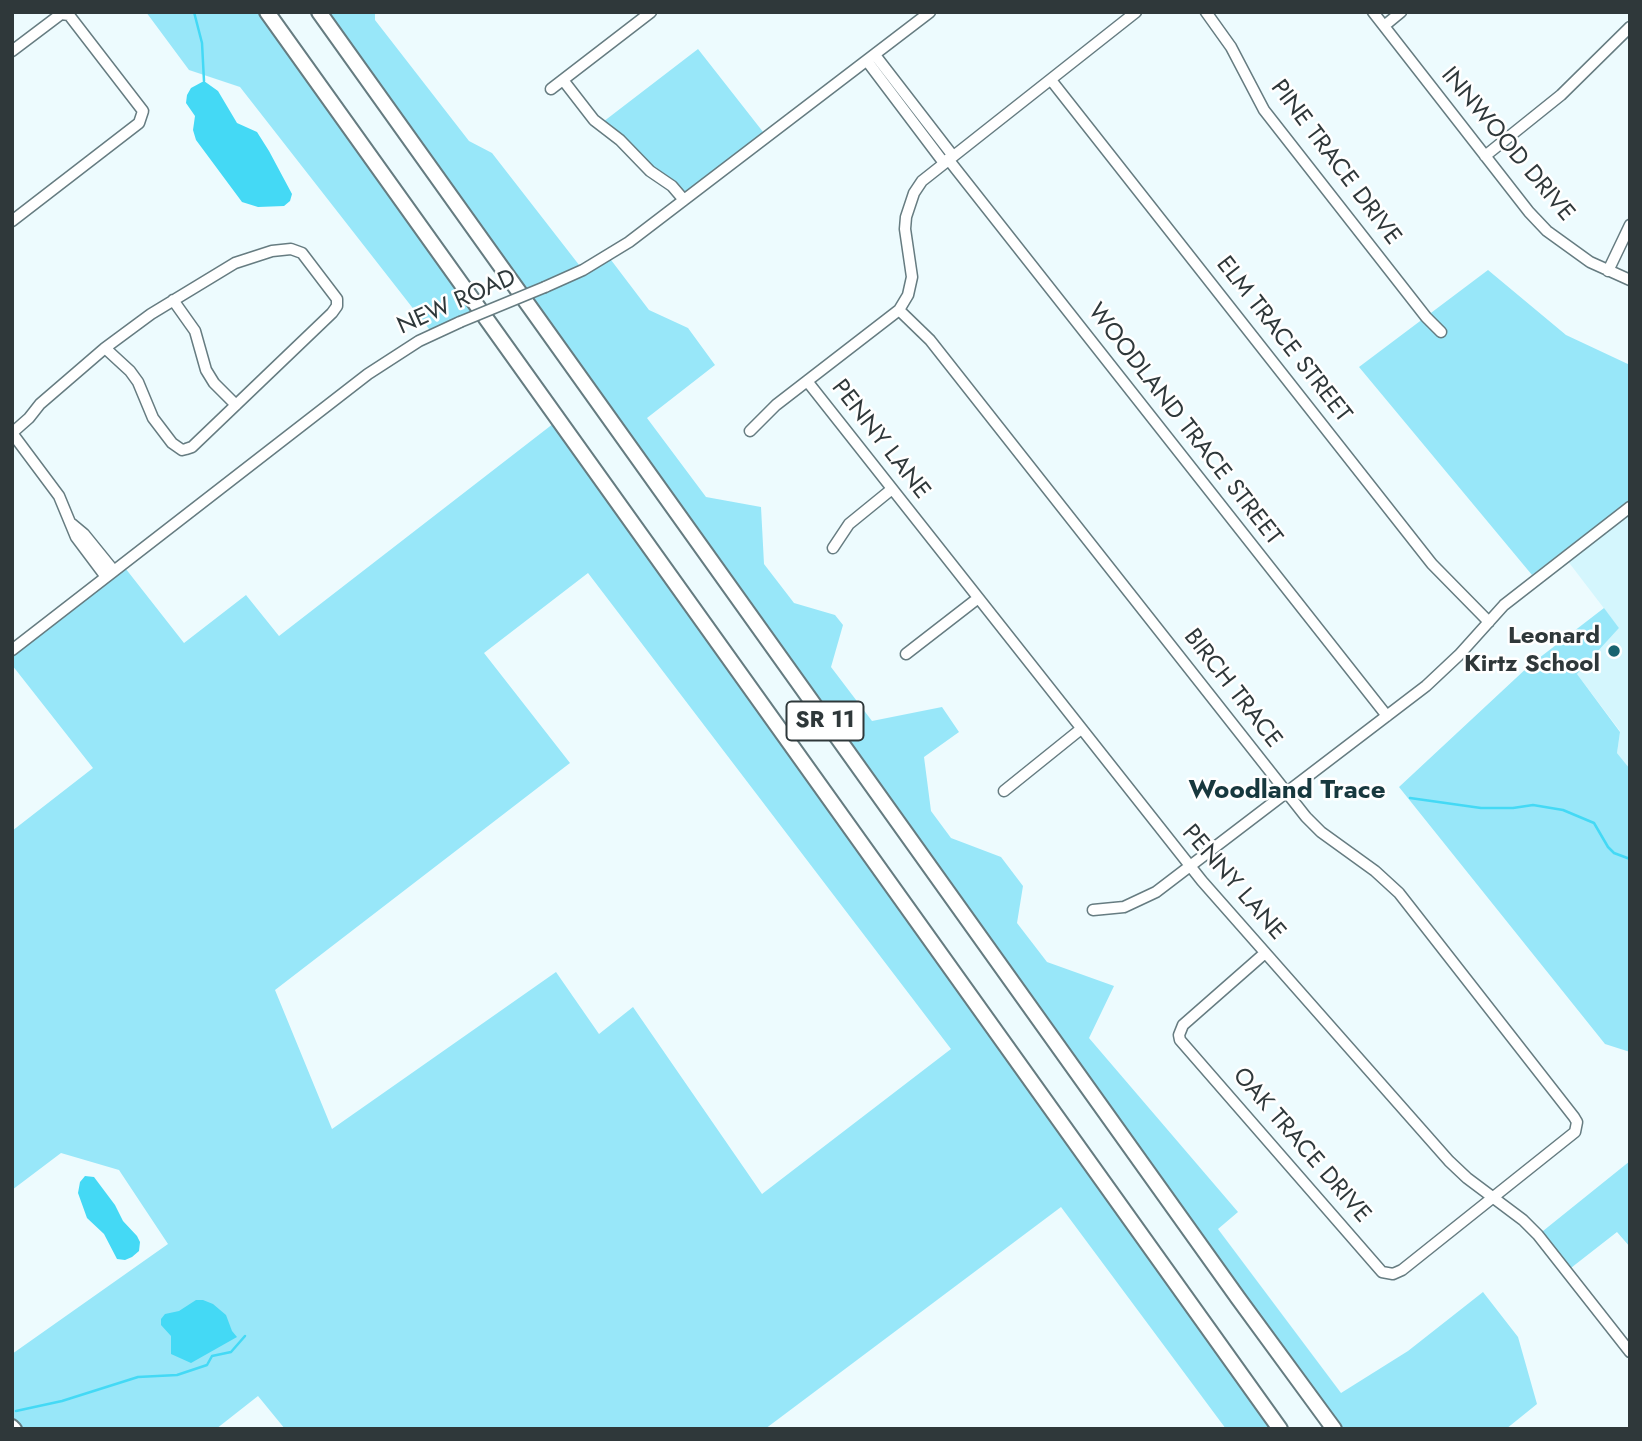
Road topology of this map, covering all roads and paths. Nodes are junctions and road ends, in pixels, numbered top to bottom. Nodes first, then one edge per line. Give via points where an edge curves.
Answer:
1 (267, 12) edge
2 (319, 12) edge
3 (651, 12) edge
4 (930, 12) edge
5 (1136, 12) edge
6 (1206, 12) edge
7 (1373, 12) edge
8 (1401, 12) edge
9 (64, 14) edge
10 (1384, 26) junction
11 (1630, 27) edge
12 (12, 51) edge
13 (871, 58) junction
14 (563, 80) junction
15 (1051, 80) junction
16 (551, 89) dead end
17 (1485, 156) junction
18 (948, 159) junction
19 (684, 200) junction
20 (12, 221) edge
21 (1630, 225) edge
22 (1608, 271) junction
23 (1630, 280) edge
24 (173, 300) junction
25 (900, 310) junction
26 (1441, 332) dead end
27 (105, 348) junction
28 (807, 381) junction
29 (236, 405) junction
30 (750, 431) dead end
31 (12, 433) edge
32 (892, 489) junction
33 (1630, 507) edge
34 (833, 548) dead end
35 (110, 574) junction
36 (977, 599) junction
37 (1489, 622) junction
38 (12, 650) edge
39 (906, 654) dead end
40 (1387, 716) junction
41 (1081, 729) junction
42 (1004, 791) dead end
43 (1286, 793) junction
44 (1190, 866) junction
45 (1093, 910) dead end
46 (1265, 953) junction
47 (1493, 1198) junction
48 (1630, 1352) edge
49 (1280, 1429) edge
50 (1334, 1429) edge

1 - 49 highway, SR 11
2 - 50 highway, SR 11
3 - 14 street
4 - 13 street, NEW ROAD
5 - 15 street
6 - 26 street, PINE TRACE DRIVE via 1231,47 1264,110
7 - 10 street, INNWOOD DRIVE
8 - 10 street
9 - 12 street
9 - 20 street via 74,19 143,115 139,123
10 - 17 street, INNWOOD DRIVE
11 - 17 street via 1561,95
13 - 18 street, WOODLAND TRACE STREET
13 - 19 street, NEW ROAD
14 - 16 street
14 - 19 street via 594,120
15 - 18 street
15 - 37 street, ELM TRACE STREET via 1432,564
17 - 22 street, INNWOOD DRIVE via 1547,231
18 - 25 street via 922,181 909,205 905,229 912,277
18 - 40 street, WOODLAND TRACE STREET
19 - 35 street, NEW ROAD, bridge via 583,270 393,356
21 - 22 street
22 - 23 street, INNWOOD DRIVE
24 - 27 street
24 - 29 street via 195,331 206,370
24 - 29 street via 235,263 290,249 302,253 331,288 337,306
25 - 28 street
25 - 43 street, BIRCH TRACE via 930,340
27 - 29 street via 130,371 153,418 182,450 192,447
27 - 31 street
28 - 30 street
28 - 32 street, PENNY LANE
31 - 35 street
32 - 34 street via 849,524
32 - 36 street, PENNY LANE
33 - 37 street via 1523,589
35 - 38 street, NEW ROAD
36 - 39 street
36 - 41 street, PENNY LANE
37 - 40 street via 1443,672
40 - 43 street
41 - 42 street
41 - 44 street, PENNY LANE
43 - 44 street
43 - 47 street, BIRCH TRACE via 1321,832 1399,894 1574,1117 1577,1127 1573,1135
44 - 45 street via 1140,901
44 - 46 street, PENNY LANE
46 - 47 street, PENNY LANE via 1449,1161
46 - 47 street, OAK TRACE DRIVE via 1182,1026 1180,1040 1379,1268 1392,1274 1402,1270
47 - 48 street, PENNY LANE via 1538,1235

